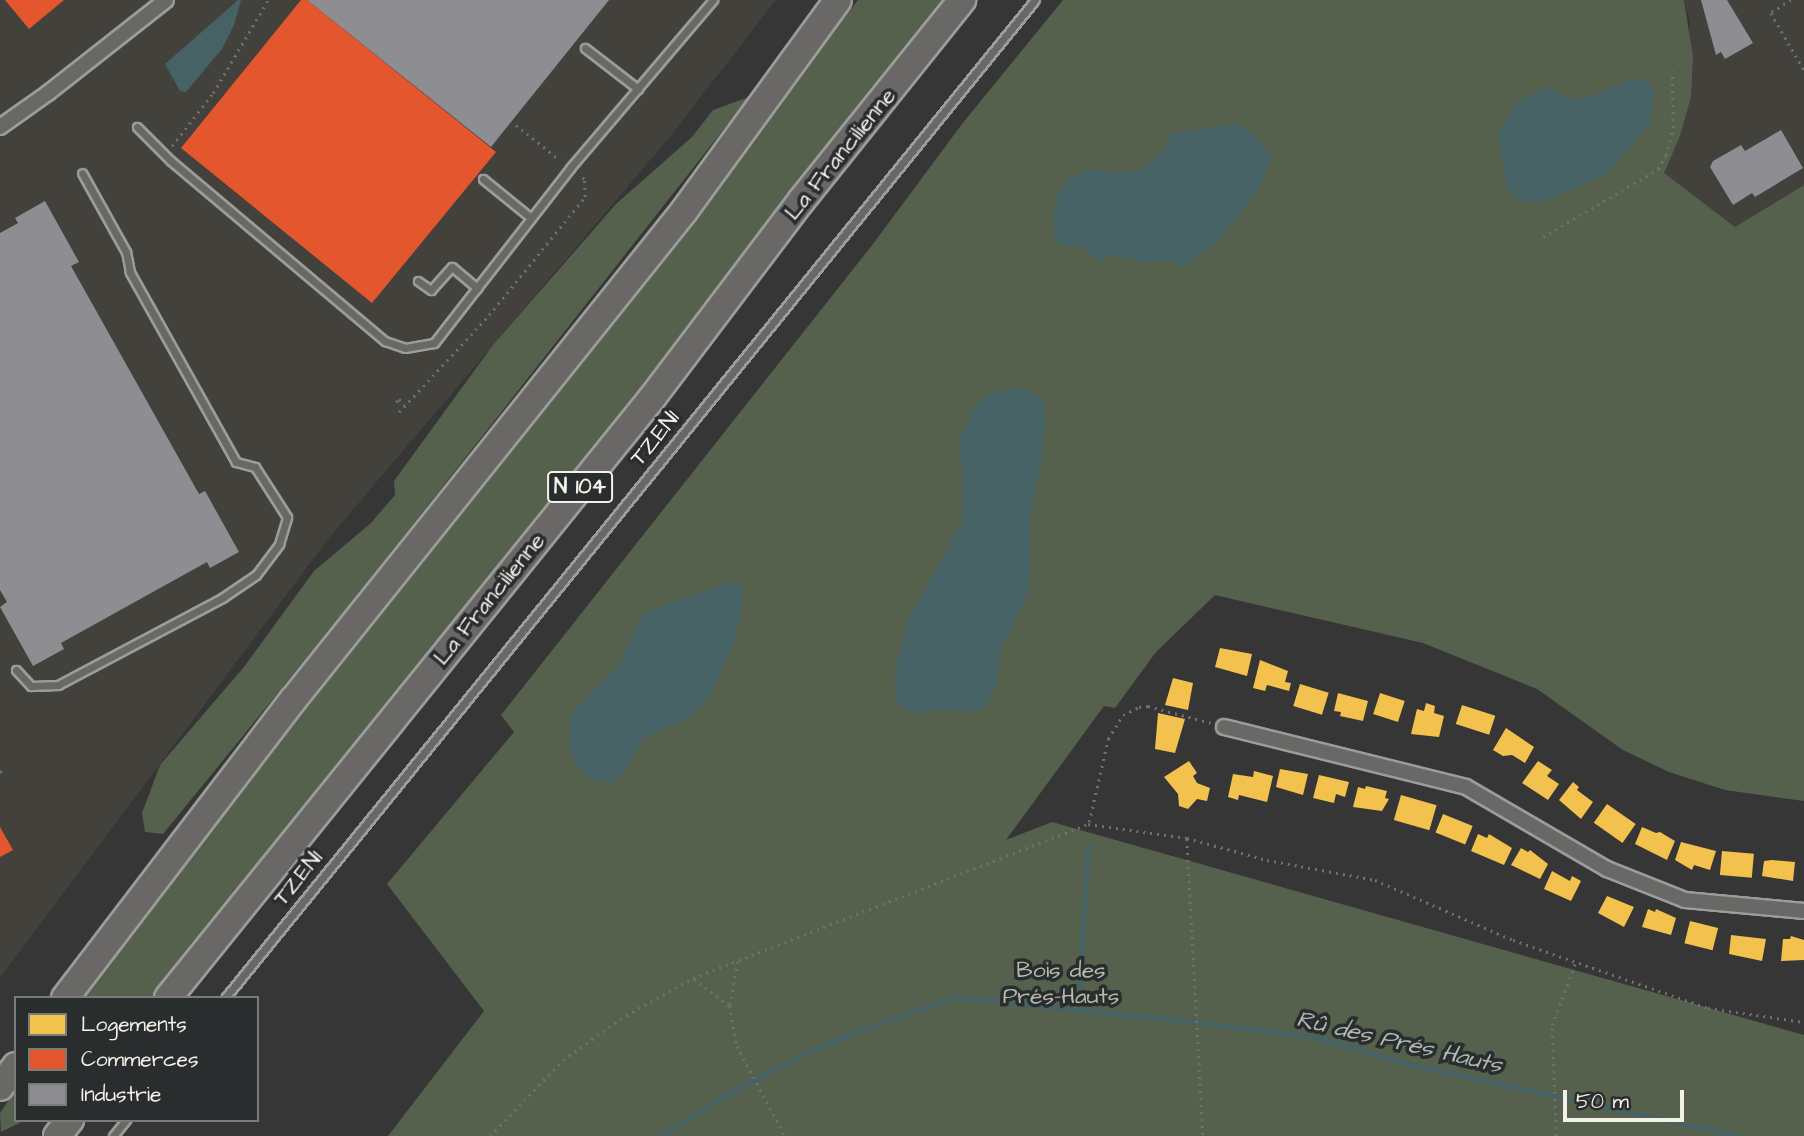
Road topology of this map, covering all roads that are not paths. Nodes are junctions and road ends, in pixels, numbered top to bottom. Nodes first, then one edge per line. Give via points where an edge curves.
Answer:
1 (166, 0) edge
2 (713, 0) edge
3 (838, 0) edge
4 (962, 0) edge
5 (1035, 0) edge
6 (585, 48) dead end
7 (638, 89) junction
8 (0, 127) edge
9 (137, 127) dead end
10 (82, 173) dead end
11 (483, 179) dead end
12 (531, 218) junction
13 (418, 281) dead end
14 (477, 288) junction
15 (16, 670) dead end
16 (1224, 727) road end
17 (1804, 911) edge
18 (67, 996) edge
19 (171, 996) edge
20 (227, 996) edge
21 (14, 1069) edge
22 (0, 1087) edge
23 (68, 1122) edge
24 (124, 1122) edge
25 (57, 1136) edge
26 (113, 1136) edge

1 - 8 street
2 - 7 lane
3 - 18 highway via 684,211 293,700
4 - 19 highway, La Francilienne / N 104 via 801,201 652,398
5 - 20 lane, TZEN1
6 - 7 lane
7 - 12 lane
9 - 14 lane via 164,155 385,341 405,348 434,343
10 - 15 lane via 125,252 130,272 236,462 255,467 286,517 279,544 256,575 222,597 58,685 31,686
11 - 12 lane
12 - 14 lane
13 - 14 lane via 431,290 452,267
16 - 17 street via 1466,787 1607,869 1685,900
21 - 22 highway
23 - 25 highway
24 - 26 lane

